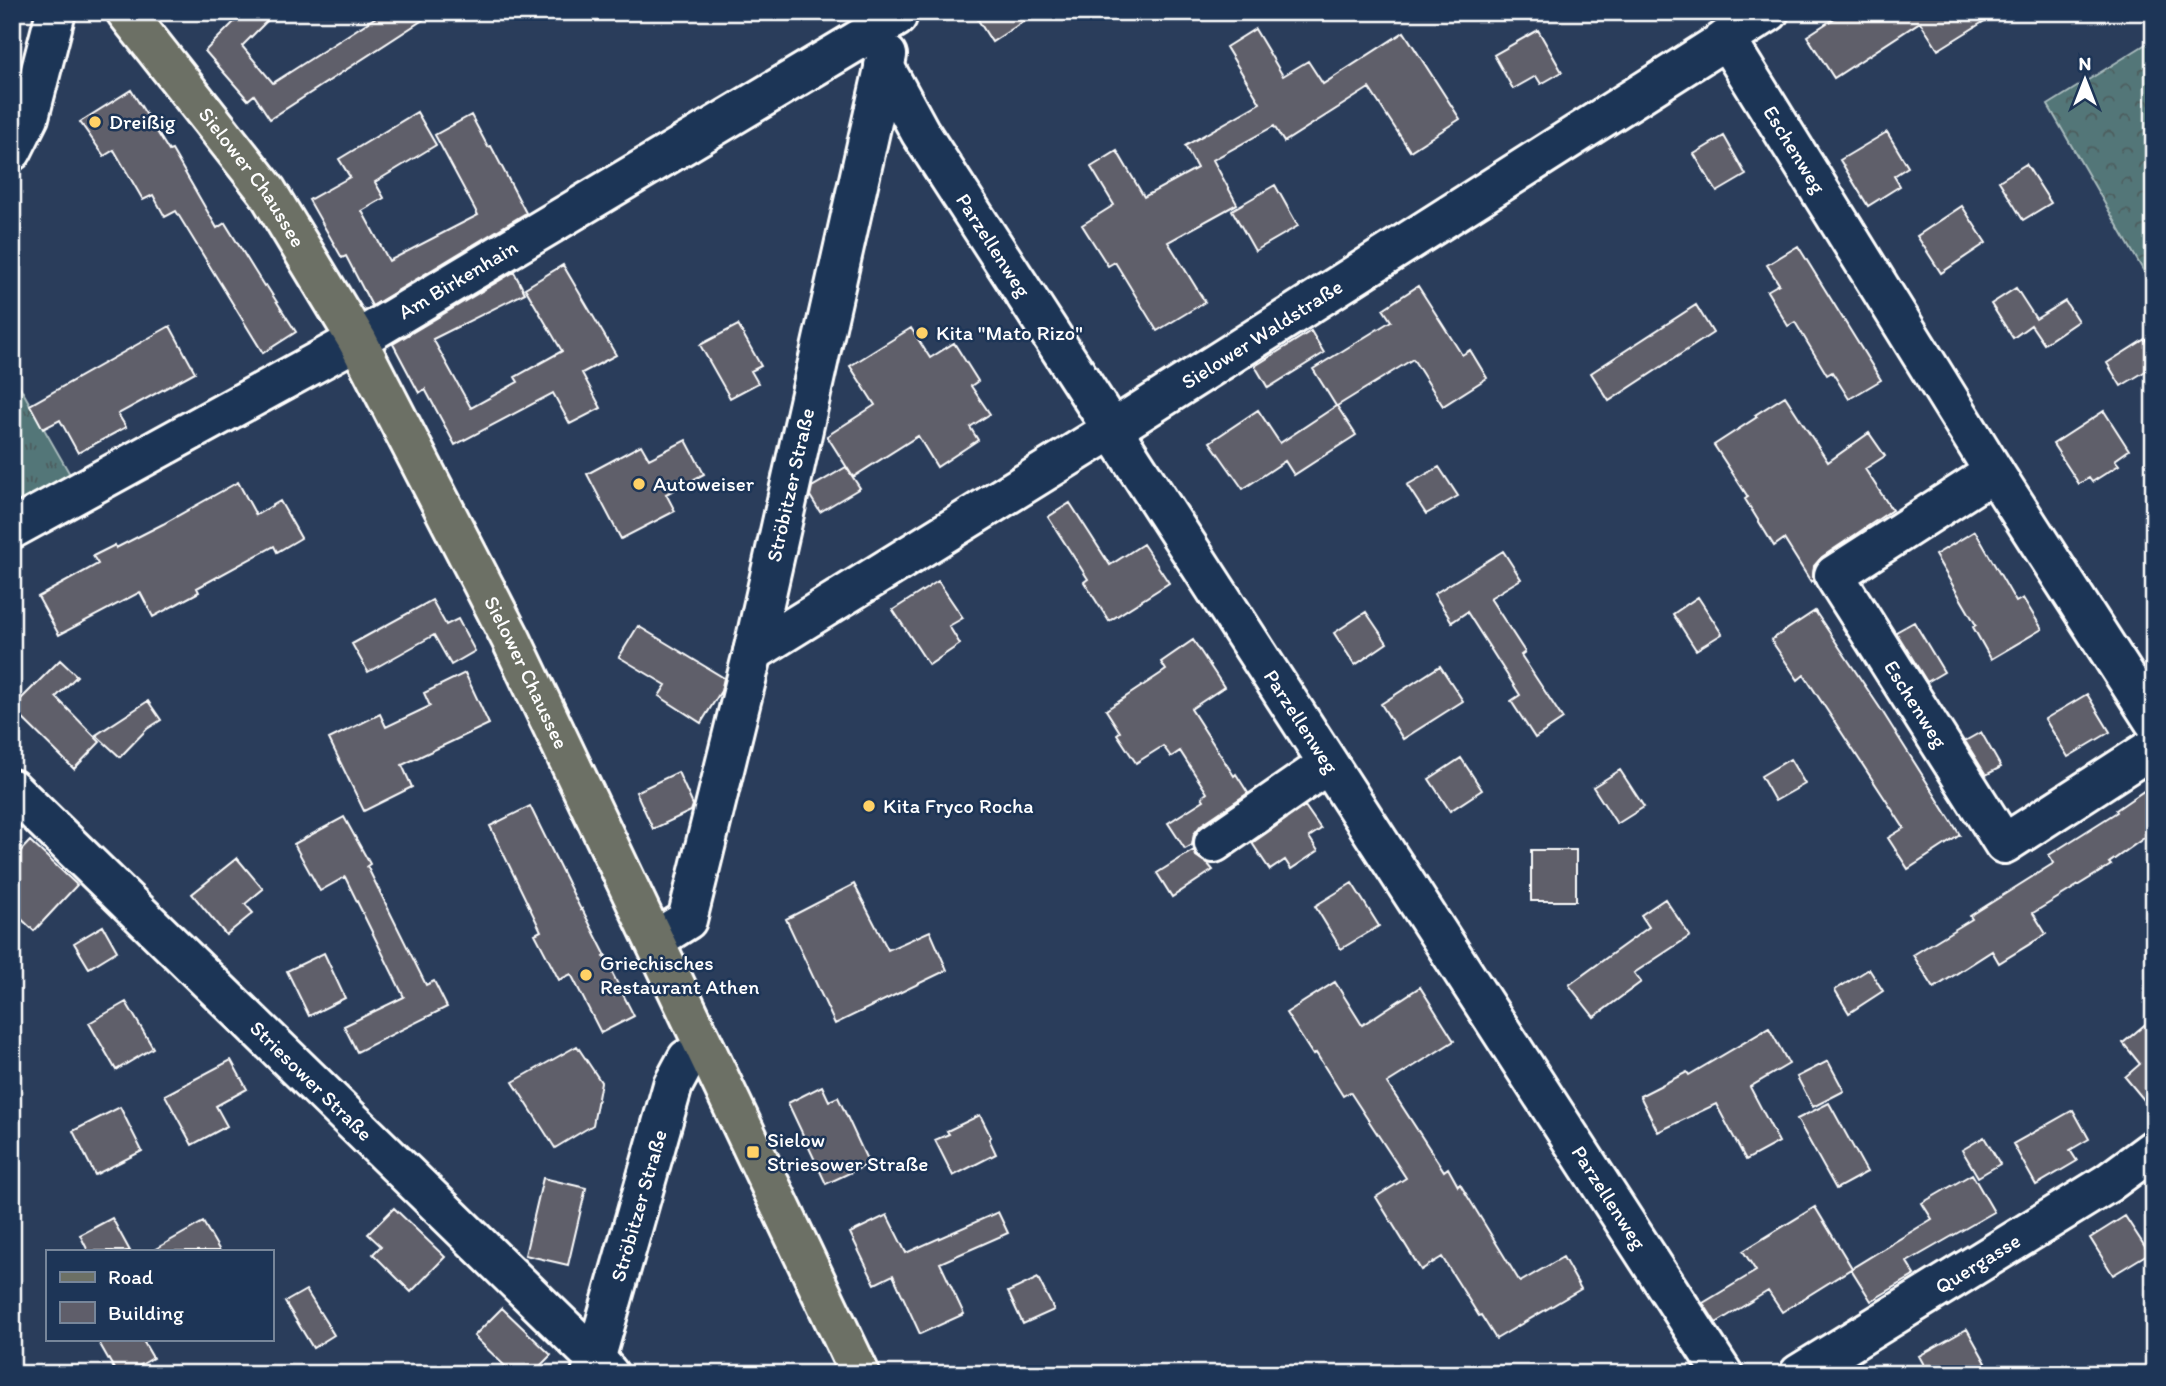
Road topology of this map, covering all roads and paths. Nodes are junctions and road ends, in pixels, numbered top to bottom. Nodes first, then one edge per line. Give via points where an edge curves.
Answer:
1 (55, 12) edge
2 (126, 12) edge
3 (1769, 12) edge
4 (898, 15) edge
5 (1726, 39) junction
6 (884, 66) junction
7 (12, 151) edge
8 (357, 340) junction
9 (1113, 429) junction
10 (1994, 472) junction
11 (12, 529) edge
12 (753, 652) junction
13 (2154, 721) edge
14 (2154, 747) edge
15 (1328, 764) junction
16 (12, 789) edge
17 (1214, 844) dead end
18 (655, 940) junction
19 (706, 1050) junction
20 (2154, 1149) edge
21 (598, 1368) edge
22 (860, 1374) edge
23 (1723, 1374) edge
24 (1799, 1374) edge

1 - 7 street via 29,117
2 - 8 main road, Sielower Chaussee via 267,191
3 - 5 street, Sielower Waldstraße
4 - 6 street, Ströbitzer Straße
4 - 8 street, Am Birkenhain
5 - 9 street, Sielower Waldstraße
5 - 10 street, Eschenweg
6 - 9 street, Parzellenweg via 920,132
6 - 12 street, Ströbitzer Straße
8 - 11 street, Am Birkenhain
8 - 18 main road, Sielower Chaussee via 511,639
9 - 12 street, Sielower Waldstraße
9 - 15 street, Parzellenweg
10 - 13 street, Eschenweg
10 - 14 street, Eschenweg via 1834,575 2004,844
12 - 18 street, Ströbitzer Straße via 687,920
15 - 17 street
15 - 23 street, Parzellenweg
16 - 21 street, Striesower Straße
18 - 19 main road, Sielower Chaussee
19 - 21 street, Ströbitzer Straße via 687,1059 673,1085
19 - 22 main road, Sielower Chaussee
20 - 24 street, Quergasse via 2108,1183

